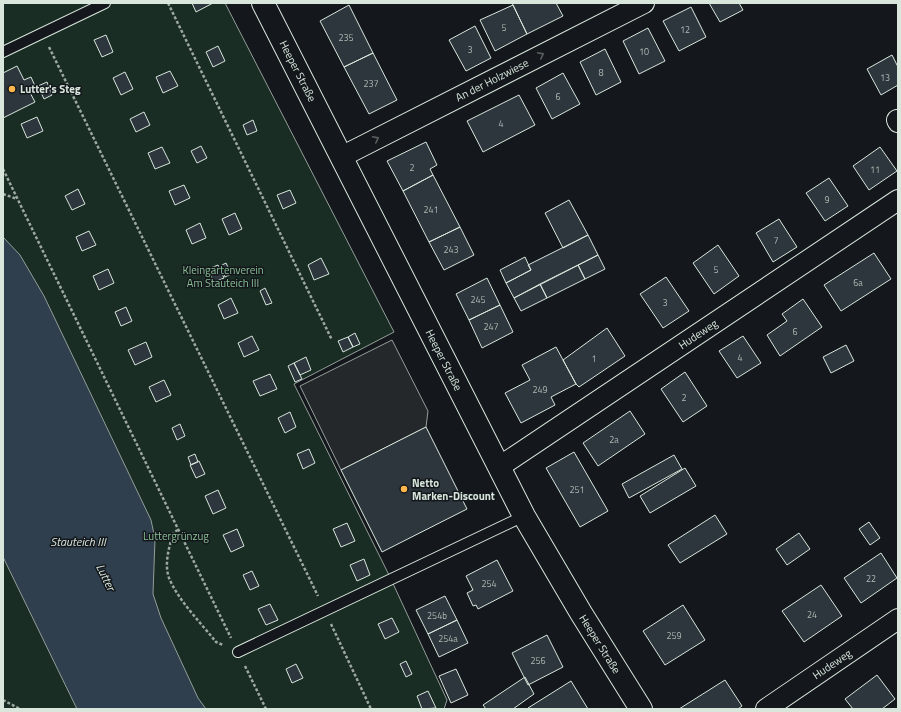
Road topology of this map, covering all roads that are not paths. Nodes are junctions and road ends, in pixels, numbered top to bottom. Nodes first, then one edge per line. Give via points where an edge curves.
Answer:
1 (105, 3) edge
2 (263, 3) edge
3 (644, 3) edge
4 (3, 52) edge
5 (341, 157) junction
6 (898, 200) edge
7 (499, 467) junction
8 (524, 516) junction
9 (898, 618) edge
10 (238, 652) road end
11 (641, 709) edge
12 (766, 709) edge

1 - 4 lane
2 - 5 main road, Heeper Straße
5 -> 3 street, An der Holzwiese
5 - 7 main road, Heeper Straße
6 - 7 street, Hudeweg
7 - 8 main road, Heeper Straße
8 - 10 lane
8 - 11 main road, Heeper Straße
9 - 12 street, Hudeweg

